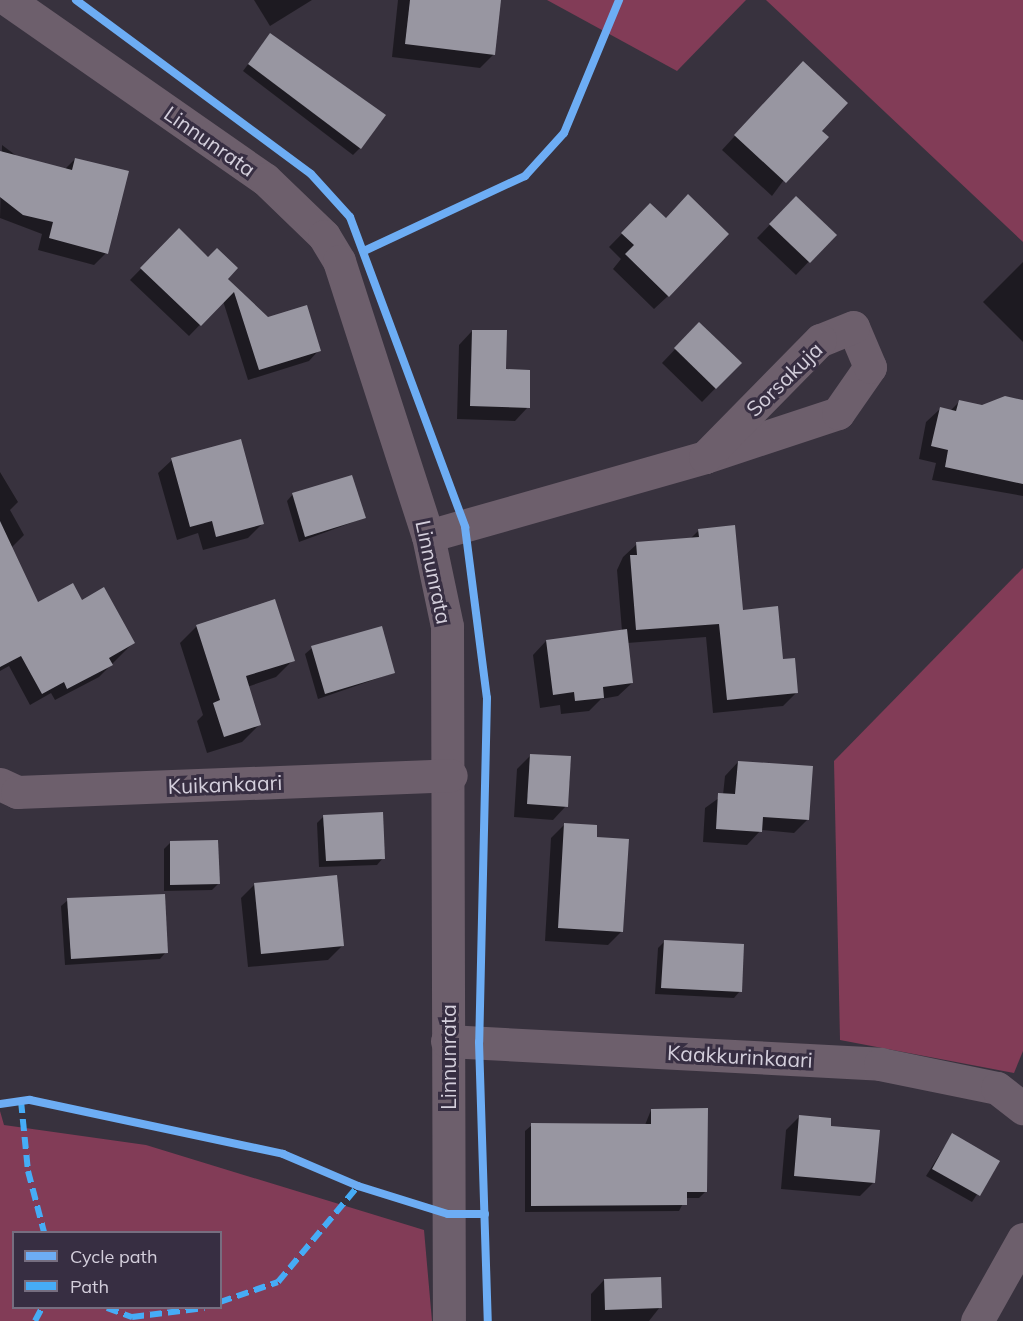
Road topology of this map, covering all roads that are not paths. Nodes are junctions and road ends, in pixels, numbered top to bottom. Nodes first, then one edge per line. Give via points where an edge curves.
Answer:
1 (8, 0) edge
2 (705, 457) junction
3 (428, 536) junction
4 (451, 775) junction
5 (0, 784) edge
6 (447, 1041) junction
7 (1023, 1108) edge
8 (1023, 1239) edge
9 (449, 1321) edge
10 (977, 1321) edge

1 - 3 street, Linnunrata via 265,179 324,236 339,261
2 - 2 street, Sorsakuja via 838,413 870,367 853,327 820,340
2 - 3 street, Sorsakuja
3 - 4 street, Linnunrata via 447,626
4 - 5 street, Kuikankaari via 17,792
4 - 6 street, Linnunrata
6 - 7 street, Kaakkurinkaari via 880,1064 997,1088
6 - 9 street, Linnunrata
8 - 10 street

